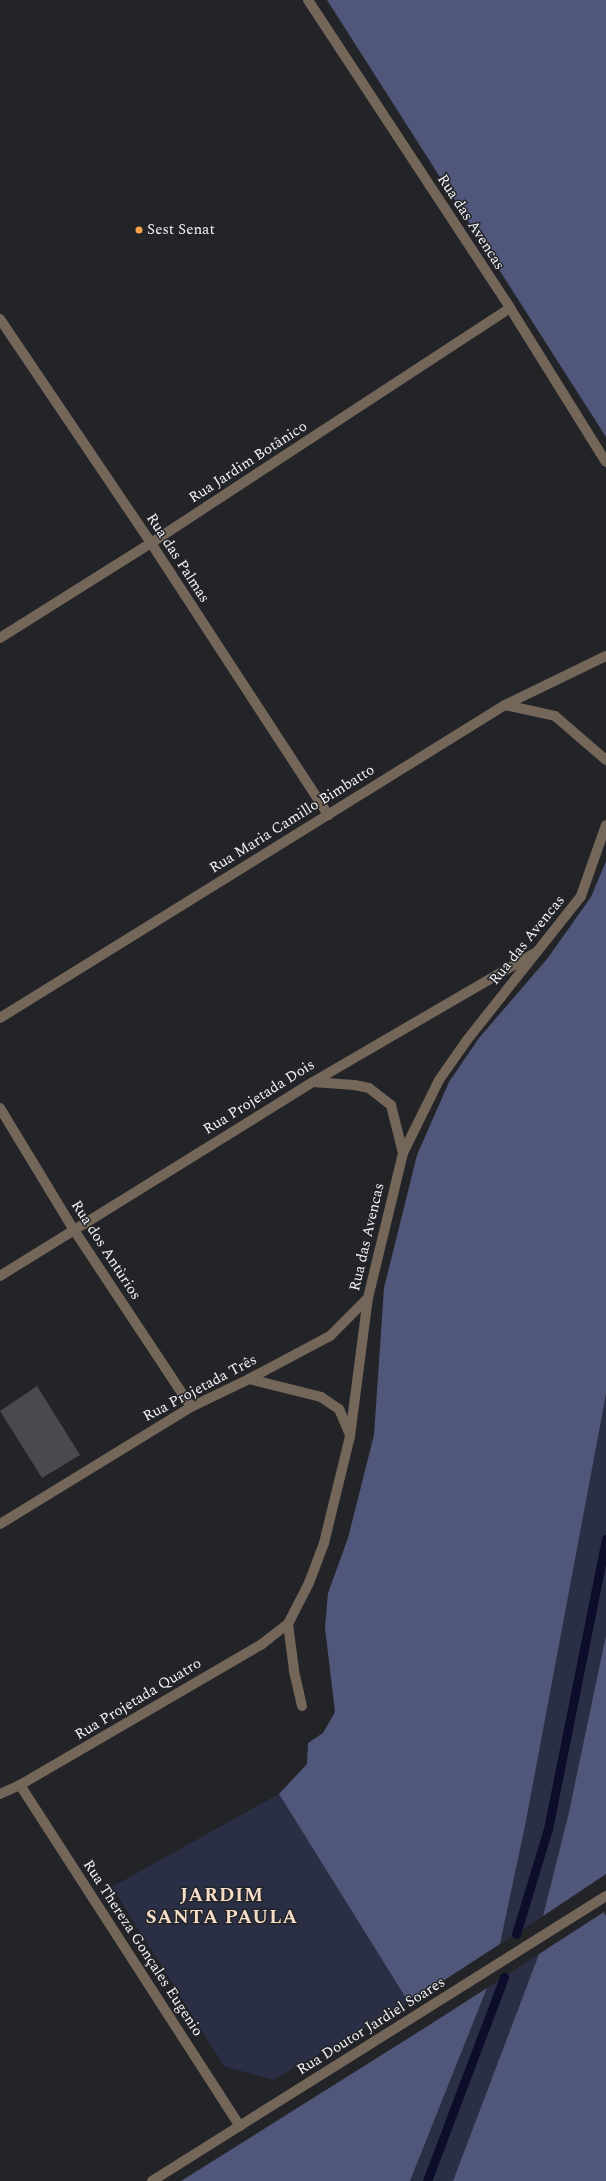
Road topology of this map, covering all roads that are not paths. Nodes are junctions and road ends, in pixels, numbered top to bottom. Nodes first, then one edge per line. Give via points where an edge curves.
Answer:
1 (308, 0) edge
2 (510, 308) junction
3 (0, 319) edge
4 (606, 462) edge
5 (150, 543) junction
6 (0, 638) edge
7 (606, 656) edge
8 (505, 704) junction
9 (606, 760) edge
10 (328, 815) junction
11 (606, 825) edge
12 (538, 951) junction
13 (0, 1018) edge
14 (313, 1082) junction
15 (0, 1108) edge
16 (403, 1154) junction
17 (74, 1230) junction
18 (0, 1276) edge
19 (368, 1298) junction
20 (249, 1379) junction
21 (191, 1407) junction
22 (350, 1436) junction
23 (0, 1524) edge
24 (288, 1624) junction
25 (302, 1706) dead end
26 (20, 1785) junction
27 (0, 1794) edge
28 (606, 1896) edge
29 (240, 2126) junction
30 (152, 2181) edge

1 - 2 street, Rua das Avencas
2 - 4 street, Rua das Avencas
2 - 5 street, Rua Jardim Botânico
3 - 5 street, Rua das Palmas
5 - 6 street, Rua Jardim Botânico
5 - 10 street, Rua das Palmas
7 - 8 street, Rua Maria Camillo Bimbatto
8 - 9 street via 555,716
8 - 10 street, Rua Maria Camillo Bimbatto
10 - 13 street, Rua Maria Camillo Bimbatto
11 - 12 street, Rua das Avencas via 582,896
12 - 14 street, Rua Projetada Dois
12 - 16 street, Rua das Avencas via 466,1040 443,1074
14 - 16 street via 369,1088 391,1105
14 - 17 street, Rua Projetada Dois
15 - 17 street, Rua dos Antùrios
16 - 19 street, Rua das Avencas
17 - 18 street, Rua Projetada Dois
17 - 21 street, Rua dos Antùrios
19 - 20 street, Rua Projetada Três via 330,1336
19 - 22 street, Rua das Avencas
20 - 21 street, Rua Projetada Três
20 - 22 street via 321,1398 339,1409
21 - 23 street, Rua Projetada Três
22 - 24 street, Rua das Avencas via 324,1543 309,1583
24 - 25 street
24 - 26 street, Rua Projetada Quatro via 262,1644
26 - 27 street, Rua Projetada Quatro
26 - 29 street, Rua Thereza Gonçales Eugenio
28 - 29 street, Rua Doutor Jardiel Soares
29 - 30 street, Rua Doutor Jardiel Soares

